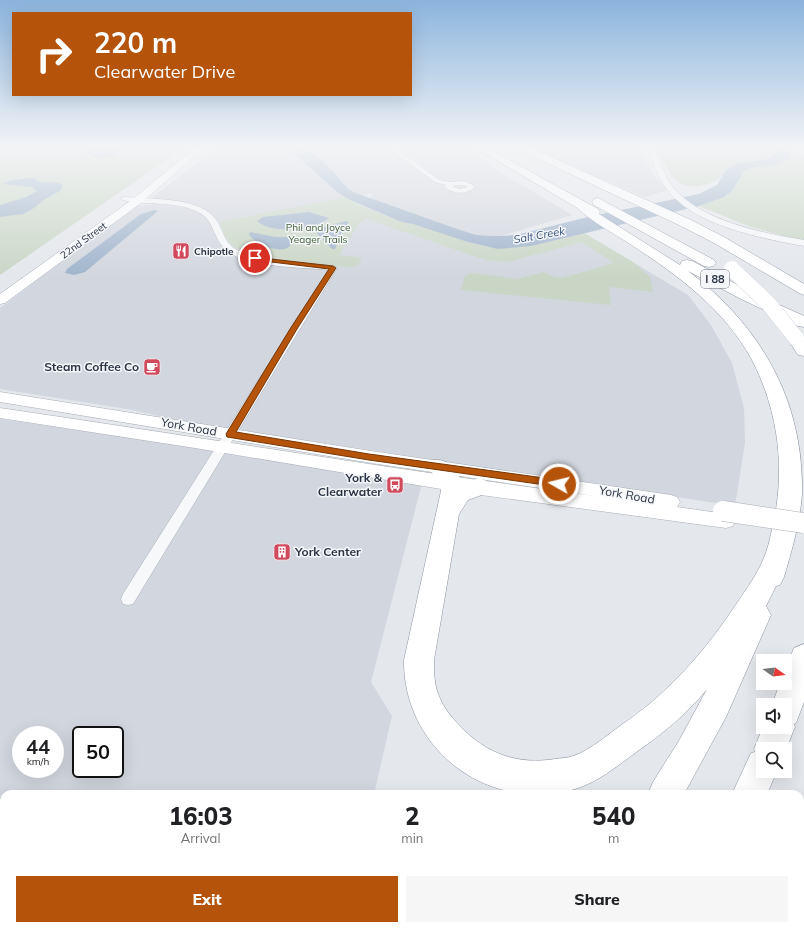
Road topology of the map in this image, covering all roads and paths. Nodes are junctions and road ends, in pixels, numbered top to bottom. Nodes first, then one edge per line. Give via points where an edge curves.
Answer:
1 (137, 190) edge
2 (149, 190) edge
3 (554, 190) edge
4 (576, 190) edge
5 (602, 190) edge
6 (672, 190) edge
7 (124, 199) junction
8 (137, 200) junction
9 (635, 203) junction
10 (630, 230) junction
11 (804, 243) edge
12 (0, 288) edge
13 (804, 290) edge
14 (0, 300) edge
15 (804, 309) edge
16 (804, 322) edge
17 (800, 345) edge
18 (0, 397) edge
19 (0, 413) edge
20 (226, 440) junction
21 (444, 475) junction
22 (479, 487) junction
23 (448, 513) junction
24 (724, 516) junction
25 (804, 523) edge
26 (804, 533) edge
27 (775, 563) junction
28 (128, 598) dead end
29 (804, 658) edge
30 (790, 698) edge
31 (757, 778) edge
32 (667, 790) edge
33 (752, 790) edge

1 - 7 main road, 22nd Street
2 - 8 main road, 22nd Street
3 - 10 highway, I 88
4 - 10 highway, I 88 via 605,206
5 - 9 highway
6 - 11 street via 685,202 728,225
7 - 8 street
7 - 12 main road, 22nd Street
8 - 14 main road, 22nd Street
8 - 20 street via 180,205 204,212 211,219 225,245 234,252 267,261 333,268
9 - 13 highway via 670,216 719,240
9 - 17 highway, bridge via 683,233 732,269 769,304
10 - 15 highway, I 88
10 - 16 highway, I 88 via 721,282
10 - 27 highway via 716,302 750,342 770,377 785,420 791,464 790,495
18 - 20 main road, York Road via 63,406
19 - 20 main road, York Road
20 - 21 main road, York Road
20 - 28 street
21 - 22 main road, York Road
21 - 23 highway via 452,491
21 - 24 main road, York Road via 574,486
22 - 23 highway via 460,494
22 - 24 main road, York Road
23 - 27 highway via 419,660 420,685 428,708 446,736 479,763 511,777 543,779 576,772 610,752 655,719 687,690 727,640 755,601
24 - 25 main road, York Road, bridge
24 - 26 main road, York Road
27 - 32 highway via 756,616 721,695
29 - 30 highway
31 - 33 highway

